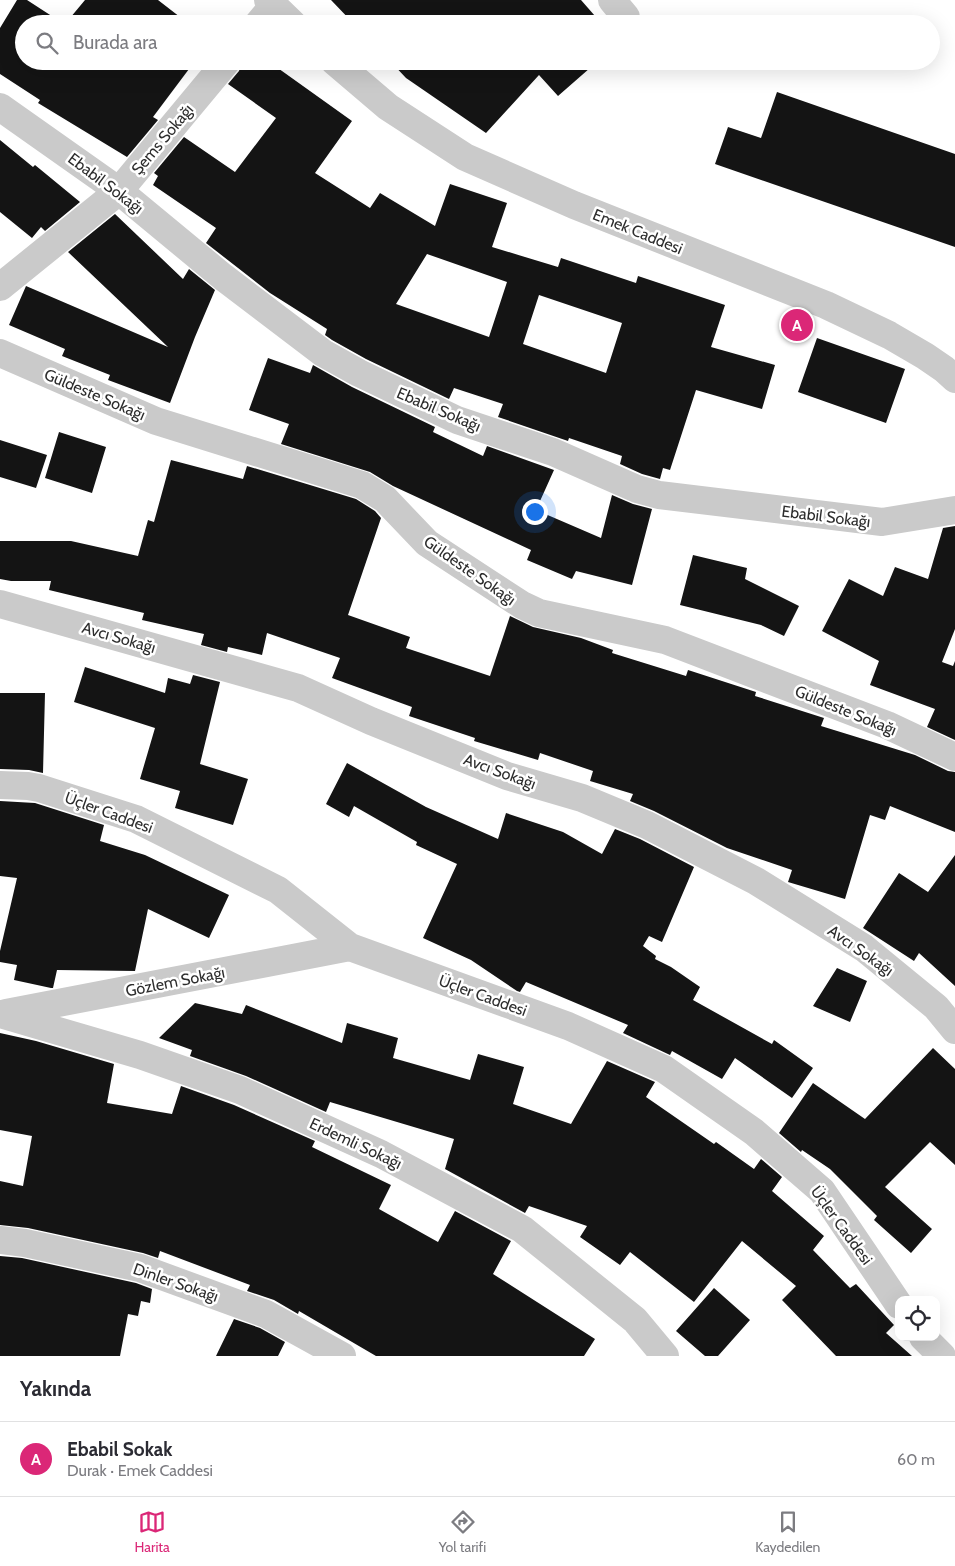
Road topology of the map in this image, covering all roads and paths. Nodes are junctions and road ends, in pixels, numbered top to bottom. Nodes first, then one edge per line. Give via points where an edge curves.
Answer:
1 (220, 70) edge
2 (345, 70) edge
3 (0, 107) edge
4 (119, 191) junction
5 (0, 287) edge
6 (0, 353) edge
7 (955, 379) edge
8 (955, 510) edge
9 (0, 604) edge
10 (955, 757) edge
11 (0, 785) edge
12 (350, 947) junction
13 (0, 1014) edge
14 (955, 1030) edge
15 (0, 1240) edge
16 (895, 1299) edge
17 (927, 1341) edge
18 (342, 1356) edge
19 (665, 1356) edge
20 (942, 1356) edge

1 - 4 street, Şems Sokağı
2 - 7 street, Emek Caddesi via 388,107 465,157 574,205 826,305 889,335
3 - 4 street, Ebabil Sokağı
4 - 5 street, Şems Sokağı
4 - 8 street, Ebabil Sokağı via 323,353 359,374 457,420 553,452 637,489 659,495 882,522
6 - 10 street, Güldeste Sokağı via 156,420 362,485 385,499 427,542 522,605 539,612 665,640 887,725
9 - 14 street, Avcı Sokağı via 298,688 507,776 582,798 648,825 756,881 864,948 936,1007
11 - 12 street, Üçler Caddesi via 39,788 136,818 278,890
12 - 13 street, Gözlem Sokağı
12 - 16 street, Üçler Caddesi via 568,1026 664,1069 754,1132 822,1191
13 - 19 street, Erdemli Sokağı via 140,1055 240,1090 381,1154 522,1229 634,1320
15 - 18 street, Dinler Sokağı via 140,1268 266,1314
17 - 20 street

